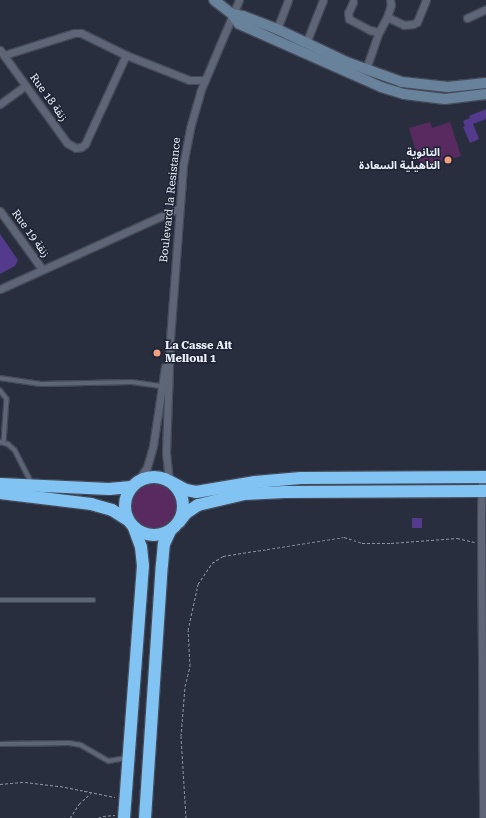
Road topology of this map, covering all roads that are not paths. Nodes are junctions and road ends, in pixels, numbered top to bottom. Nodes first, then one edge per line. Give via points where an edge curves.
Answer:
1 (214, 0) edge
2 (239, 0) edge
3 (288, 0) edge
4 (323, 0) edge
5 (390, 0) edge
6 (426, 0) edge
7 (352, 1) edge
8 (486, 9) edge
9 (232, 14) junction
10 (387, 17) junction
11 (468, 18) dead end
12 (277, 29) junction
13 (379, 32) junction
14 (306, 43) junction
15 (2, 52) edge
16 (126, 55) junction
17 (366, 69) junction
18 (189, 80) junction
19 (205, 80) junction
20 (486, 83) edge
21 (25, 86) junction
22 (200, 92) junction
23 (486, 94) edge
24 (0, 104) edge
25 (179, 208) junction
26 (0, 211) edge
27 (42, 269) junction
28 (0, 289) edge
29 (170, 339) junction
30 (0, 378) edge
31 (162, 386) junction
32 (0, 390) edge
33 (2, 443) edge
34 (484, 477) edge
35 (170, 482) junction
36 (0, 484) edge
37 (133, 485) junction
38 (34, 486) junction
39 (484, 491) edge
40 (0, 493) edge
41 (179, 522) junction
42 (131, 524) junction
43 (170, 531) junction
44 (0, 600) edge
45 (93, 600) dead end
46 (0, 744) edge
47 (129, 758) junction
48 (125, 816) edge
49 (145, 818) edge
50 (483, 818) edge

1 - 9 street
2 - 9 street, Boulevard la Resistance
3 - 12 street
4 - 14 street
5 - 10 street
6 - 10 street via 417,22 413,24 404,25
7 - 13 street via 348,13 350,19
8 - 11 street
9 - 12 street
9 - 19 street, Boulevard la Resistance
9 - 23 street via 240,24 381,88 445,100
10 - 13 street
12 - 14 street
13 - 17 street
14 - 17 street
15 - 16 street via 81,33
15 - 21 street, Rue 18 زنقة
16 - 18 street
16 - 21 street, Rue 18 زنقة via 85,144 81,147 76,148 67,143
17 - 20 street via 402,82 425,86 448,88
18 - 19 street
18 - 22 street
19 - 22 street, Boulevard la Resistance
21 - 24 street
22 - 25 street, Boulevard la Resistance via 188,135
25 - 27 street via 61,263
25 - 29 street, Boulevard la Resistance
26 - 27 street, Rue 19 زنقة
27 - 28 street
29 - 31 street, Boulevard la Resistance
29 - 35 street, Boulevard la Resistance via 166,453
30 - 31 lane via 40,384 132,382
31 - 37 street, Boulevard la Resistance via 150,458 144,472
32 - 33 lane via 7,399
33 - 38 lane via 15,450
34 - 35 highway via 301,478 255,482 196,492
34 - 39 street
35 - 37 highway via 150,477
35 - 41 highway via 178,489 183,501
36 - 38 highway
37 - 38 highway via 109,489
37 - 42 highway via 127,493 124,505
39 - 41 highway via 244,494 198,505 186,513
39 - 50 street via 481,517
40 - 42 highway via 91,504 112,510
41 - 43 highway
42 - 43 highway via 145,534 153,536
42 - 47 highway via 141,547 142,566
43 - 49 highway via 164,544 162,565
44 - 45 lane
46 - 47 lane via 69,743 81,745 109,761
47 - 48 highway

